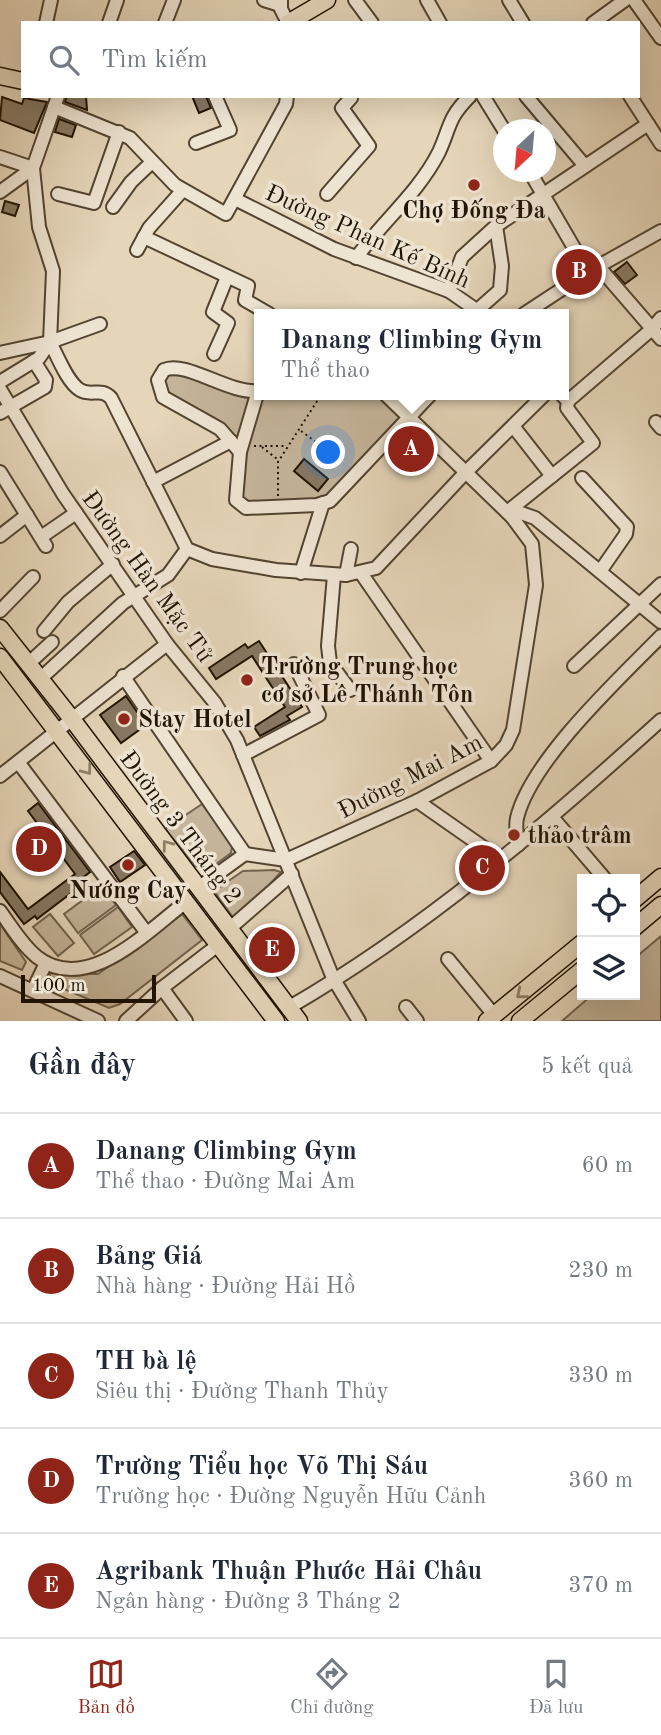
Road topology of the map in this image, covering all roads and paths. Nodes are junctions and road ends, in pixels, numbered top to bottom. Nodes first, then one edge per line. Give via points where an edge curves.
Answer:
1 (51, 0) edge
2 (117, 0) edge
3 (174, 0) edge
4 (264, 0) edge
5 (327, 0) edge
6 (355, 0) edge
7 (426, 0) edge
8 (509, 0) edge
9 (625, 0) edge
10 (634, 0) edge
11 (280, 3) edge
12 (46, 21) edge
13 (110, 21) edge
14 (166, 21) edge
15 (287, 21) edge
16 (291, 21) edge
17 (371, 21) edge
18 (439, 21) edge
19 (522, 21) edge
20 (596, 21) edge
21 (661, 38) edge
22 (0, 76) edge
23 (21, 80) edge
24 (216, 98) edge
25 (287, 98) edge
26 (351, 98) edge
27 (468, 98) edge
28 (484, 98) edge
29 (528, 98) edge
30 (631, 98) edge
31 (56, 102) edge
32 (497, 119) edge
33 (648, 124) junction
34 (119, 132) junction
35 (196, 143) dead end
36 (661, 144) edge
37 (0, 157) edge
38 (152, 162) junction
39 (585, 166) junction
40 (33, 169) junction
41 (535, 182) edge
42 (181, 191) junction
43 (0, 192) edge
44 (58, 194) dead end
45 (327, 194) dead end
46 (542, 194) junction
47 (235, 199) junction
48 (113, 207) dead end
49 (496, 226) junction
50 (661, 231) edge
51 (144, 237) junction
52 (137, 250) dead end
53 (356, 258) junction
54 (593, 269) junction
55 (227, 277) junction
56 (449, 291) junction
57 (260, 309) edge
58 (473, 309) edge
59 (480, 309) edge
60 (532, 309) edge
61 (661, 318) edge
62 (100, 324) dead end
63 (657, 334) edge
64 (50, 342) junction
65 (0, 353) edge
66 (214, 354) dead end
67 (34, 362) junction
68 (0, 382) edge
69 (0, 388) edge
70 (254, 391) edge
71 (569, 395) edge
72 (255, 400) edge
73 (318, 400) edge
74 (392, 400) edge
75 (425, 400) edge
76 (539, 400) edge
77 (565, 400) edge
78 (6, 410) edge
79 (407, 416) junction
80 (513, 426) junction
81 (300, 430) junction
82 (231, 441) junction
83 (316, 442) dead end
84 (286, 446) junction
85 (240, 452) junction
86 (278, 462) junction
87 (0, 472) edge
88 (465, 472) junction
89 (552, 476) junction
90 (582, 478) dead end
91 (153, 482) junction
92 (278, 496) dead end
93 (324, 503) junction
94 (76, 513) junction
95 (510, 514) junction
96 (27, 515) junction
97 (0, 536) edge
98 (187, 548) junction
99 (351, 549) dead end
100 (113, 564) junction
101 (601, 570) junction
102 (300, 573) junction
103 (360, 573) junction
104 (340, 575) junction
105 (33, 577) dead end
106 (661, 584) edge
107 (134, 595) junction
108 (641, 603) junction
109 (0, 611) edge
110 (661, 622) edge
111 (0, 628) edge
112 (44, 631) dead end
113 (661, 636) edge
114 (52, 642) dead end
115 (167, 644) junction
116 (0, 657) edge
117 (28, 664) junction
118 (295, 664) dead end
119 (574, 666) dead end
120 (123, 676) junction
121 (40, 679) junction
122 (350, 690) dead end
123 (72, 719) junction
124 (661, 720) edge
125 (58, 731) junction
126 (243, 755) junction
127 (491, 761) junction
128 (18, 762) junction
129 (0, 776) edge
130 (417, 801) junction
131 (552, 817) junction
132 (518, 845) junction
133 (245, 854) junction
134 (500, 859) junction
135 (286, 860) junction
136 (292, 874) junction
137 (601, 874) edge
138 (661, 877) edge
139 (203, 894) junction
140 (640, 895) edge
141 (661, 905) edge
142 (189, 907) junction
143 (0, 911) edge
144 (640, 923) edge
145 (228, 928) junction
146 (146, 932) junction
147 (216, 942) junction
148 (577, 947) edge
149 (448, 959) dead end
150 (46, 963) junction
151 (555, 967) junction
152 (577, 974) edge
153 (0, 975) edge
154 (334, 978) junction
155 (566, 983) junction
156 (162, 988) junction
157 (33, 990) junction
158 (406, 1007) dead end
159 (294, 1014) edge
160 (491, 1018) edge
161 (98, 1021) edge
162 (127, 1021) edge
163 (186, 1021) edge
164 (275, 1021) edge
165 (359, 1021) edge
166 (417, 1021) edge
167 (520, 1021) edge

1 - 12 street
2 - 13 street
3 - 14 street
4 - 11 street
5 - 16 main road
6 - 17 street
7 - 18 street
8 - 19 street
9 - 20 street
10 - 21 street
11 - 15 street
22 - 23 main road
24 - 35 street via 230,130
25 - 47 street, Đường Phan Kế Bính
26 - 45 street via 342,108 369,146
27 - 53 street via 449,121 439,152 423,175
28 - 32 street
29 - 39 street
30 - 33 street
31 - 34 street, Đường Phan Kế Bính
31 - 40 street
33 - 36 street
33 - 39 street
34 - 38 street, Đường Phan Kế Bính
34 - 44 street via 94,203
37 - 40 street
38 - 42 street, Đường Phan Kế Bính
38 - 48 street
39 - 46 street
40 - 43 street
40 - 64 street via 39,227 53,271
41 - 46 street
42 - 47 street, Đường Phan Kế Bính via 226,214
42 - 51 street
46 - 49 street
46 - 54 street
47 - 53 street, Đường Phan Kế Bính
49 - 56 street via 462,257
49 - 59 street via 502,265 500,290
50 - 54 street
51 - 52 street
51 - 55 street
53 - 56 street, Đường Phan Kế Bính
54 - 60 street
54 - 63 street
55 - 57 street via 248,287 245,300
55 - 66 street via 213,312 228,323
56 - 58 street, Đường Phan Kế Bính
61 - 63 street
62 - 64 street
63 - 71 street
64 - 65 street
64 - 67 street
64 - 91 street via 77,388 101,391 111,398
67 - 68 street
67 - 78 street via 46,384
69 - 78 street, Đường Hàn Mặc Tử
70 - 82 street via 224,387 176,367 161,374 157,385 163,397 212,424
72 - 85 street
73 - 81 path
74 - 79 street, Đường Mai Am
75 - 79 street
76 - 80 street
77 - 89 street via 593,443
78 - 94 street, Đường Hàn Mặc Tử
79 - 88 street, Đường Mai Am
79 - 93 street via 340,493
80 - 88 street
80 - 89 street
81 - 83 path
81 - 84 path
82 - 85 street
82 - 91 street
84 - 86 path
84 - 86 path via 261,447
85 - 93 street via 235,494 242,506
86 - 92 path
87 - 96 street
88 - 95 street, Đường Mai Am
88 - 103 street via 386,561
89 - 95 street
90 - 101 street via 627,527
91 - 98 street
93 - 102 street
94 - 96 street via 44,541
94 - 100 street, Đường Hàn Mặc Tử
95 - 101 street via 535,518
95 - 127 street, Đường Mai Am via 532,544 536,585 513,730 506,746
96 - 97 street
98 - 102 street via 212,559
98 - 107 street via 168,575
99 - 104 street
100 - 107 street, Đường Hàn Mặc Tử
100 - 112 street via 68,602
101 - 108 street
102 - 104 street
103 - 104 street
103 - 127 street
104 - 122 street via 328,646 331,663
105 - 109 street
106 - 108 street
107 - 115 street, Đường Hàn Mặc Tử
107 - 121 street
108 - 110 street
108 - 119 street
111 - 117 main road, Đường 3 Tháng 2
113 - 132 street via 569,734 536,778 516,819
114 - 117 street
115 - 120 street
115 - 126 street, Đường Hàn Mặc Tử via 215,703
116 - 125 main road, Đường 3 Tháng 2
117 - 121 main road, Đường 3 Tháng 2
118 - 126 street via 319,715
120 - 123 street
120 - 133 street
121 - 123 main road, Đường 3 Tháng 2
123 - 125 street
139 -> 123 main road, Đường 3 Tháng 2
124 - 131 street
125 - 128 street
125 -> 142 main road, Đường 3 Tháng 2
126 - 135 street, Đường Hàn Mặc Tử
127 - 130 street, Đường Mai Am
128 - 129 street
128 - 146 street
130 - 134 street
130 - 135 street, Đường Mai Am
131 - 132 street
131 - 137 street
132 - 134 street
133 - 135 street
133 - 139 street
134 - 154 street via 422,921
135 - 136 street, Đường Hàn Mặc Tử
136 - 145 street
136 - 154 street, Đường Hàn Mặc Tử
138 - 140 main road
139 - 145 main road, Đường 3 Tháng 2
141 - 144 main road
142 - 146 street
142 - 147 main road, Đường 3 Tháng 2
143 - 150 street via 32,953
145 - 159 main road, Đường 3 Tháng 2
146 - 150 street via 90,967 61,968
147 - 156 street
147 - 164 main road, Đường 3 Tháng 2
148 - 151 main road
149 - 160 street
150 - 157 street
151 - 155 main road
151 -> 160 main road
152 - 155 main road
153 - 157 street
154 - 159 street
154 - 165 street, Đường Hàn Mặc Tử
155 - 167 main road
156 - 162 street
156 - 163 street
157 - 161 street
158 - 166 street

